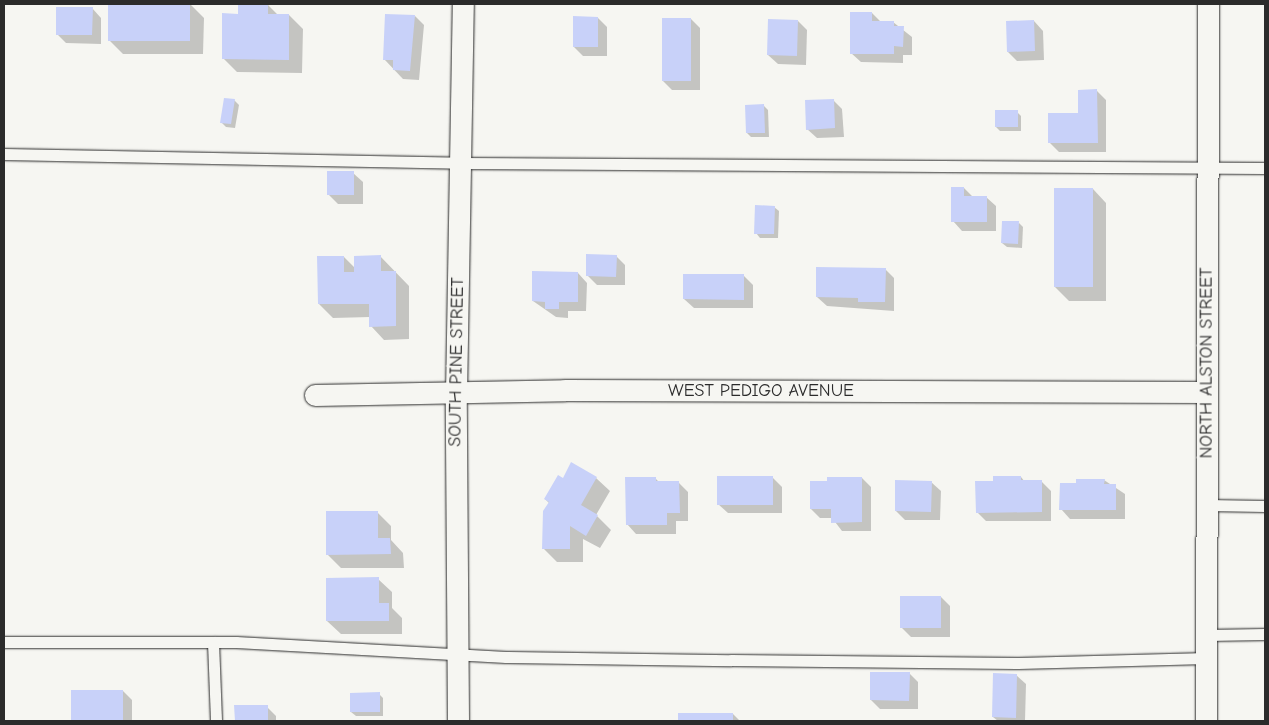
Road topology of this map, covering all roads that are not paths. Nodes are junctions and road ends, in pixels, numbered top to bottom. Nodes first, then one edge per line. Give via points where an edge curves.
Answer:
1 (463, 4) edge
2 (1208, 4) edge
3 (4, 154) edge
4 (461, 163) junction
5 (1207, 165) junction
6 (1265, 168) edge
7 (1207, 392) junction
8 (456, 394) junction
9 (315, 395) dead end
10 (1207, 505) junction
11 (1265, 506) edge
12 (1265, 634) edge
13 (1207, 635) junction
14 (4, 642) edge
15 (213, 642) junction
16 (456, 655) junction
17 (1207, 658) junction
18 (216, 721) edge
19 (458, 721) edge
20 (1206, 721) edge

1 - 4 street, SOUTH PINE STREET
2 - 5 street, NORTH ALSTON STREET
3 - 4 lane
4 - 5 lane via 1109,168
4 - 8 street, SOUTH PINE STREET
5 - 6 lane
5 - 7 street, NORTH ALSTON STREET
7 - 8 street, WEST PEDIGO AVENUE via 565,390
7 - 10 street, NORTH ALSTON STREET
8 - 9 street, WEST PEDIGO AVENUE
8 - 16 street, SOUTH PINE STREET
10 - 11 lane
10 - 13 street, NORTH ALSTON STREET
12 - 13 lane
13 - 17 street, NORTH ALSTON STREET
14 - 15 lane
15 - 16 lane
15 - 18 lane
16 - 17 lane via 1016,663
16 - 19 street, SOUTH PINE STREET
17 - 20 street, NORTH ALSTON STREET

